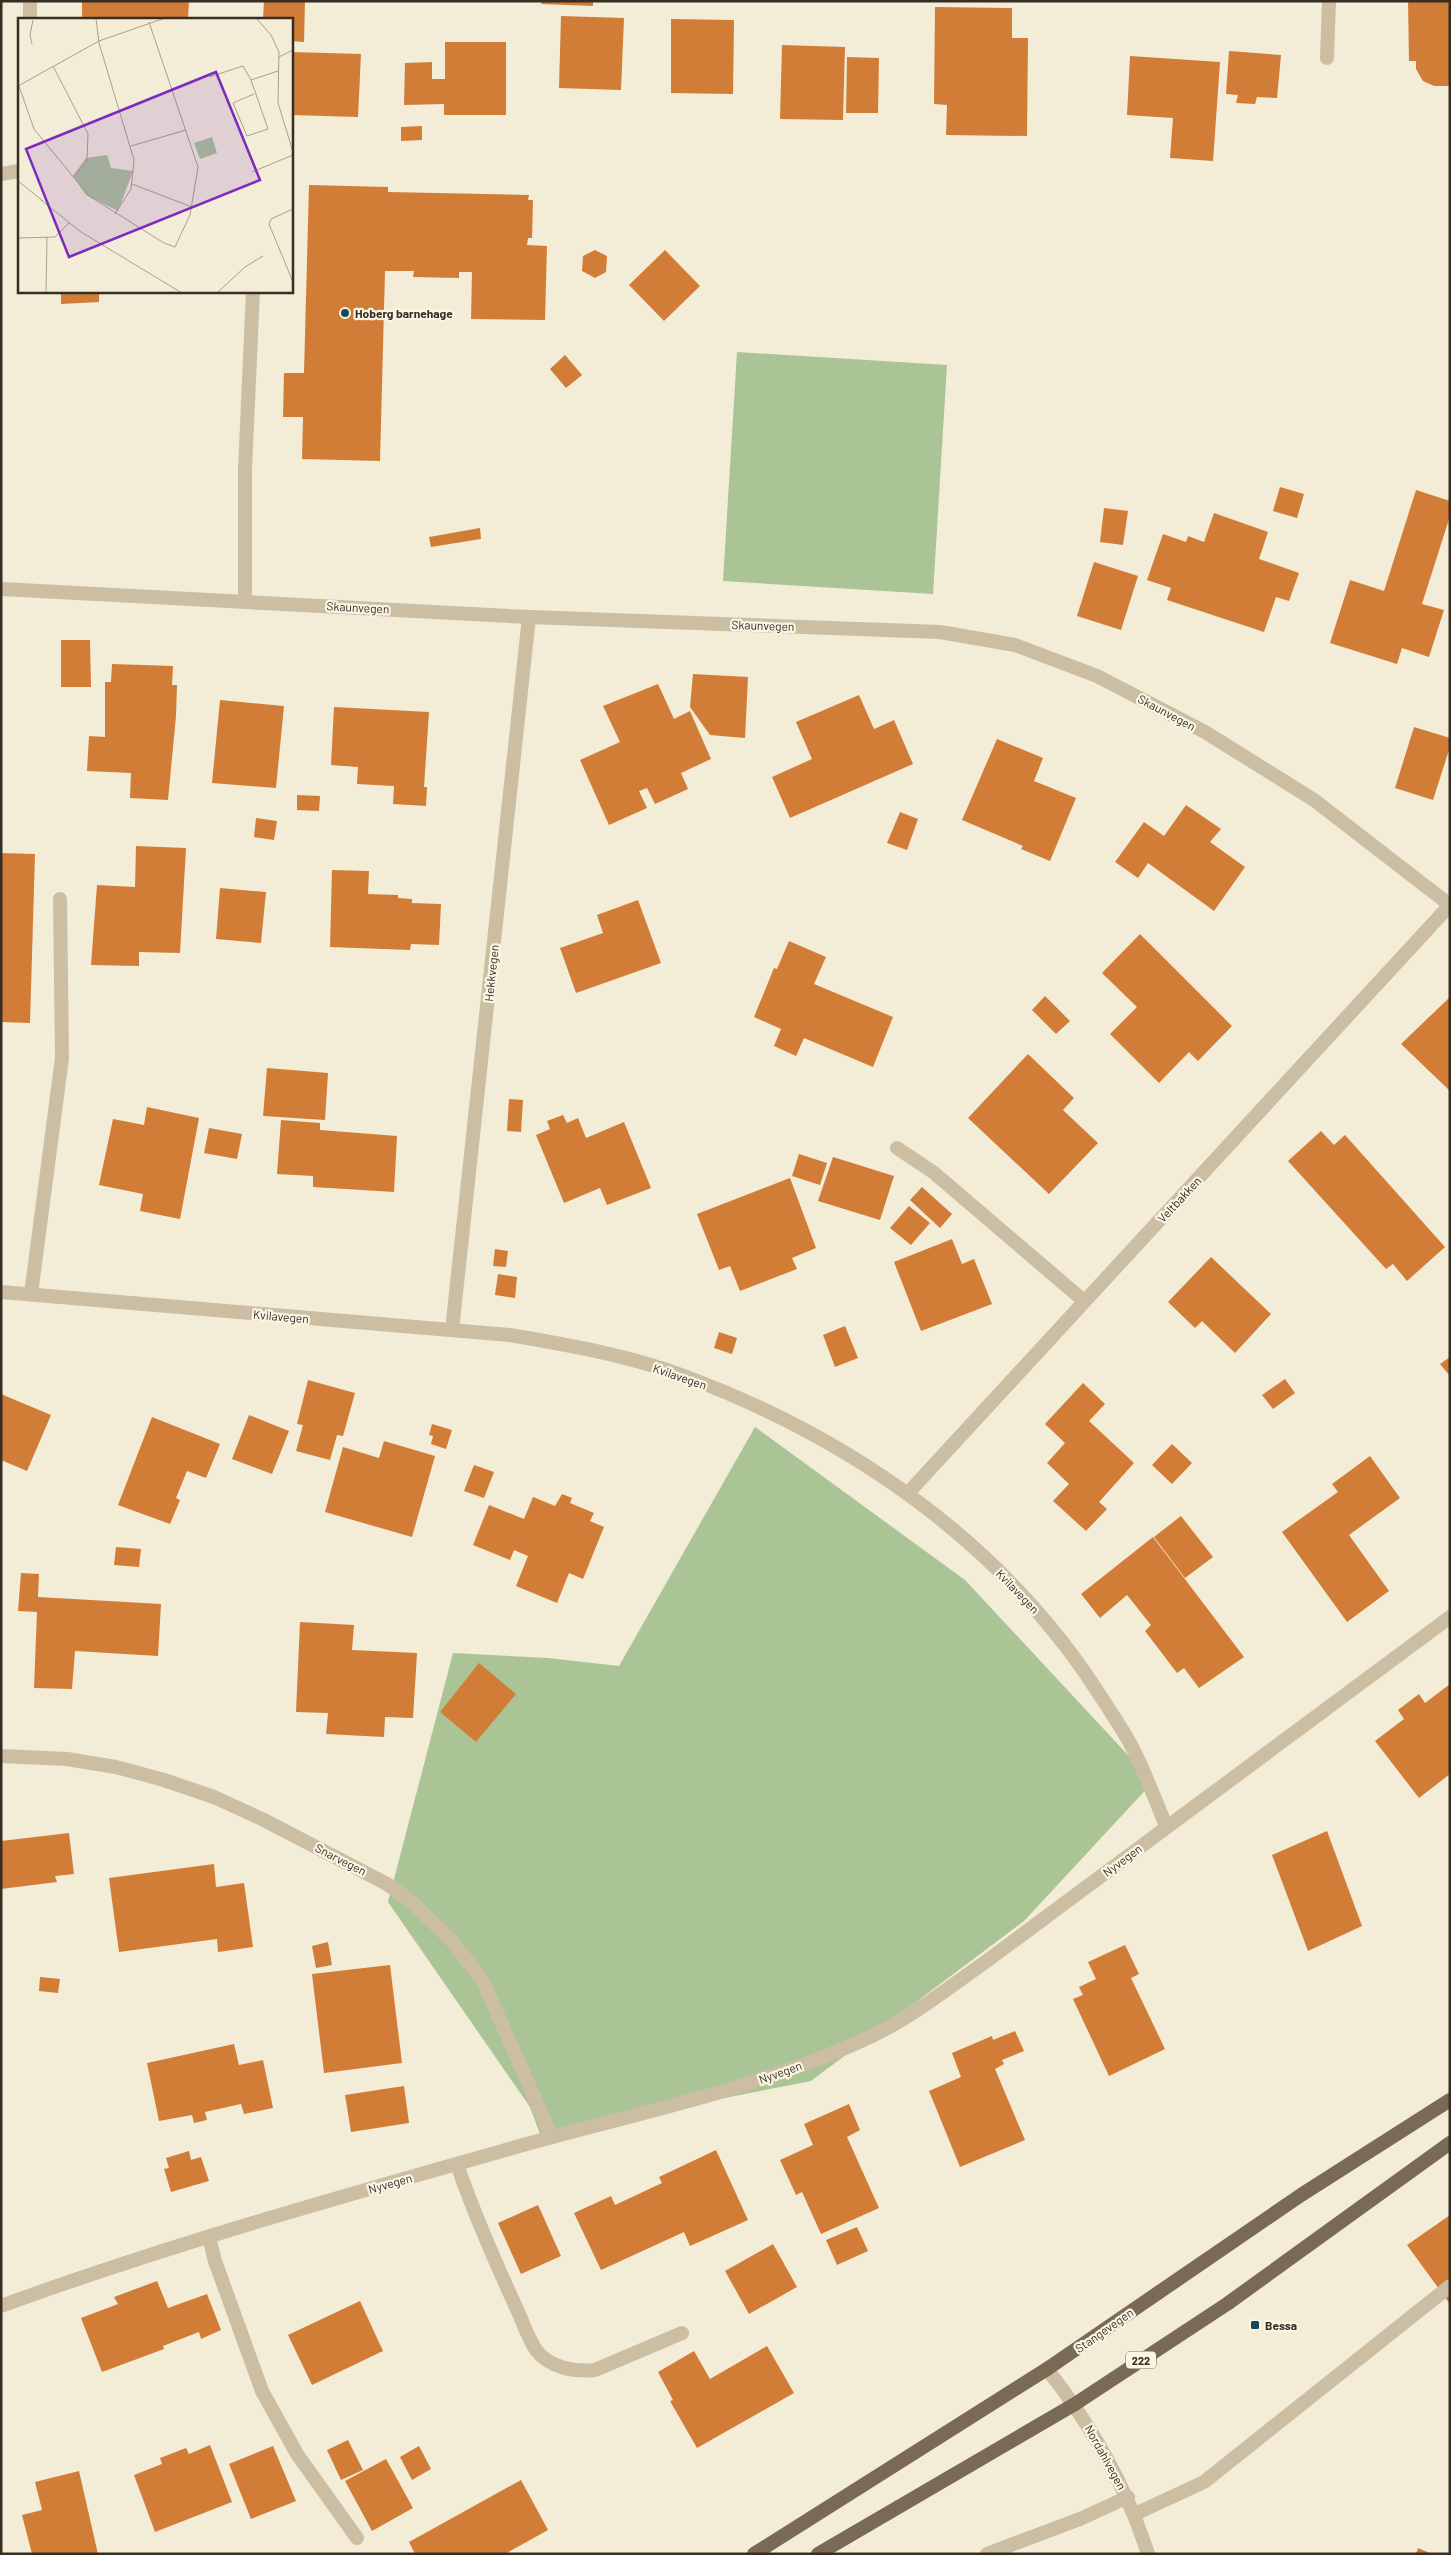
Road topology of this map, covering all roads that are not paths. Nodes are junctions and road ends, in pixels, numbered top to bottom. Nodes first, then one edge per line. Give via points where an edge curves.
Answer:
1 (30, 1) edge
2 (1329, 1) edge
3 (30, 18) edge
4 (1327, 58) dead end
5 (18, 171) edge
6 (1, 174) edge
7 (253, 292) edge
8 (1, 588) edge
9 (245, 600) junction
10 (529, 617) junction
11 (60, 900) dead end
12 (1450, 905) edge
13 (898, 1148) dead end
14 (1, 1292) edge
15 (31, 1294) junction
16 (1084, 1301) junction
17 (452, 1330) junction
18 (908, 1492) junction
19 (1450, 1617) edge
20 (1, 1756) edge
21 (1166, 1826) junction
22 (1450, 2100) edge
23 (552, 2137) junction
24 (1450, 2143) edge
25 (457, 2164) junction
26 (209, 2236) junction
27 (1450, 2286) edge
28 (1, 2306) edge
29 (682, 2333) dead end
30 (1048, 2369) junction
31 (1075, 2404) junction
32 (1128, 2497) junction
33 (1135, 2514) junction
34 (357, 2538) dead end
35 (754, 2554) edge
36 (818, 2554) edge
37 (987, 2554) edge
38 (1148, 2554) edge

1 - 3 street
2 - 4 street
5 - 6 street
7 - 9 street via 245,469
8 - 9 street, Skaunvegen
9 - 10 street, Skaunvegen
10 - 12 street, Skaunvegen via 940,632 1015,645 1097,676 1205,732 1314,800
10 - 17 street, Hekkvegen
11 - 15 street via 62,1058
12 - 16 street, Veltbakken
13 - 16 street via 933,1172
14 - 15 street, Kvilavegen
15 - 17 street, Kvilavegen
16 - 18 street, Veltbakken
17 - 18 street, Kvilavegen via 554,1342 685,1376 746,1401 834,1446
18 - 21 street, Kvilavegen via 960,1535 1050,1625 1086,1673 1134,1749
19 - 21 street, Nyvegen
20 - 23 street, Snarvegen via 67,1759 164,1780 262,1819 387,1884 412,1902 451,1940 483,1981
21 - 23 street, Nyvegen via 926,2004 876,2034 752,2082
22 - 30 main road, Stangevegen via 1301,2195
23 - 25 street, Nyvegen
24 - 31 main road, 222 via 1227,2304
25 - 26 street, Nyvegen
25 - 29 street via 525,2327 536,2350 548,2360 568,2369 595,2370
26 - 28 street, Nyvegen
26 - 34 street via 262,2390 297,2454
27 - 33 street via 1204,2482
30 - 31 street, Nordahlvegen
30 - 35 main road, Stangevegen
31 - 32 street, Nordahlvegen
31 - 36 main road, 222
32 - 33 street, Nordahlvegen
32 - 37 street
33 - 38 street, Nordahlvegen

